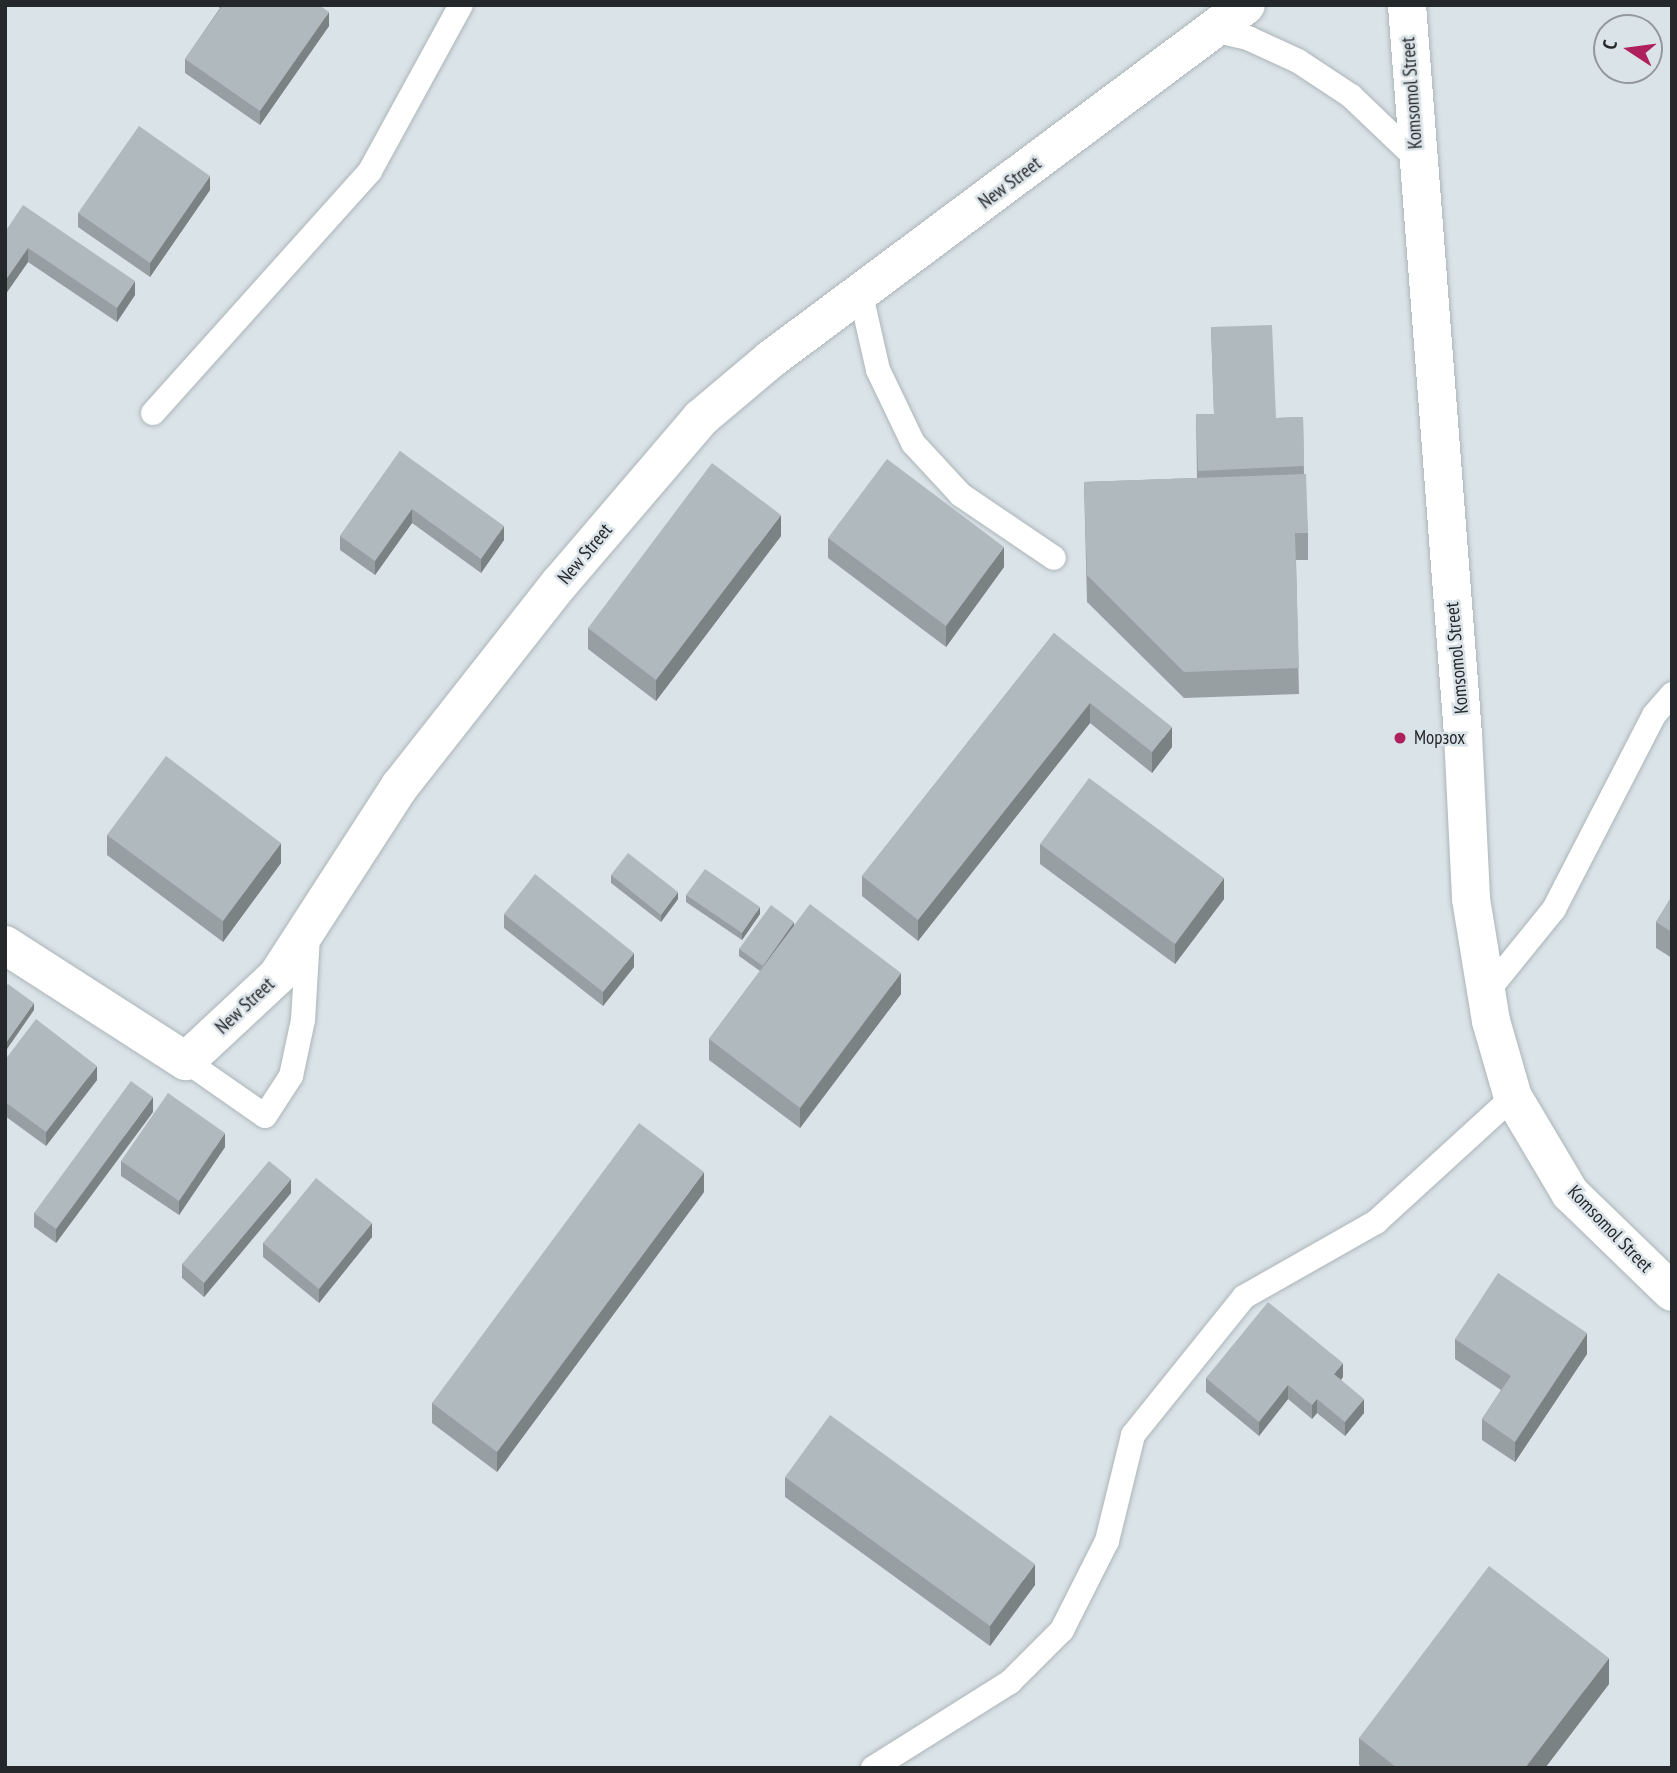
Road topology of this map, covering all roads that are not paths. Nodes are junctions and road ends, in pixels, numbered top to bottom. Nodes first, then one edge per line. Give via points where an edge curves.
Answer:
1 (461, 5) edge
2 (1246, 5) edge
3 (1407, 5) edge
4 (1213, 30) junction
5 (1417, 159) junction
6 (862, 295) junction
7 (153, 413) dead end
8 (1054, 558) dead end
9 (1672, 694) edge
10 (309, 927) junction
11 (5, 944) edge
12 (1486, 993) junction
13 (186, 1061) junction
14 (1513, 1097) junction
15 (1672, 1292) edge
16 (873, 1768) edge

1 - 7 lane via 370,171
2 - 4 street, New Street
3 - 5 street, Komsomol Street
4 - 5 lane via 1248,38 1298,61 1351,96
4 - 6 street, New Street
5 - 12 street, Komsomol Street via 1463,734 1471,899
6 - 8 lane via 878,370 913,443 961,495
6 - 10 street, New Street via 771,359 701,418 560,583 400,786
9 - 12 lane via 1654,715 1554,909
10 - 13 street, New Street via 277,976
10 - 13 lane via 303,1020 291,1076 265,1116
11 - 13 street
12 - 14 street, Komsomol Street
14 - 15 street, Komsomol Street via 1570,1193
14 - 16 lane via 1376,1222 1244,1297 1133,1435 1107,1541 1062,1630 1010,1682

